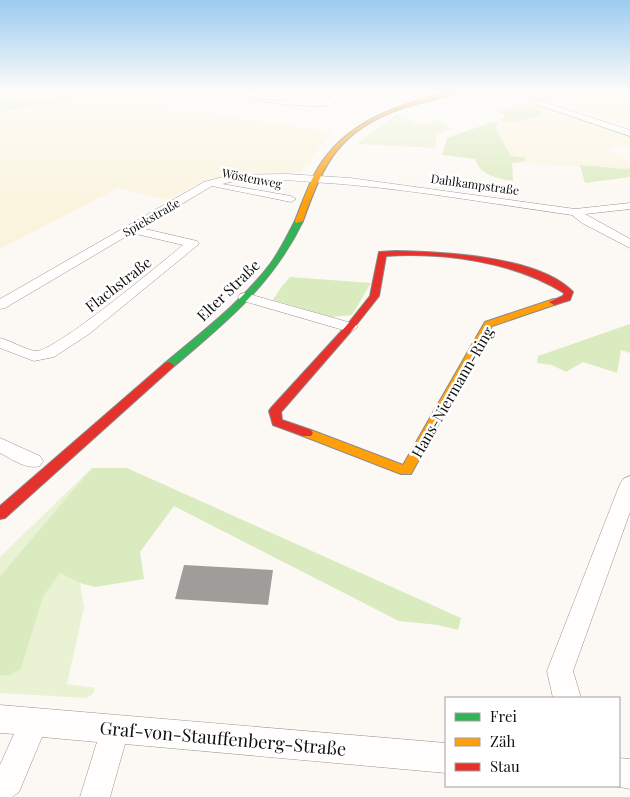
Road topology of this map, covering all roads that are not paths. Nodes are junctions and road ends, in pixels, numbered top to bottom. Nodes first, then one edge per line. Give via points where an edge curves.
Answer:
1 (357, 129) edge
2 (316, 179) junction
3 (208, 184) junction
4 (291, 199) dead end
5 (630, 206) edge
6 (576, 212) junction
7 (130, 229) junction
8 (630, 244) edge
9 (245, 297) junction
10 (0, 305) edge
11 (350, 327) junction
12 (0, 343) edge
13 (0, 445) edge
14 (33, 461) dead end
15 (630, 484) edge
16 (0, 514) edge
17 (567, 697) edge
18 (0, 719) edge
19 (34, 722) junction
20 (114, 729) junction
21 (445, 758) edge
22 (0, 787) edge
23 (95, 797) edge

1 - 2 main road, Elter Straße via 331,150
2 - 3 street, Spiekstraße via 254,176
2 - 6 street, Dahlkampstraße
2 - 9 main road, Elter Straße via 290,242 274,266
3 - 4 street, Wöstenweg
3 - 7 street, Spiekstraße
5 - 6 street, Dahlkampstraße
6 - 8 street via 586,221
7 - 10 street, Spiekstraße
7 - 12 street, Flachstraße via 193,244 84,331 48,354 34,356
9 - 11 street
9 - 16 main road, Elter Straße
11 - 11 main road, Hans-Niermann-Ring via 275,411 276,422 406,471 488,324 568,298 569,292 500,262 459,255 382,254 374,296
13 - 14 street
15 - 17 street via 560,671
18 - 19 street, Graf-von-Stauffenberg-Straße
19 - 20 street, Graf-von-Stauffenberg-Straße
19 - 22 street via 8,781
20 - 21 street, Graf-von-Stauffenberg-Straße
20 - 23 street

